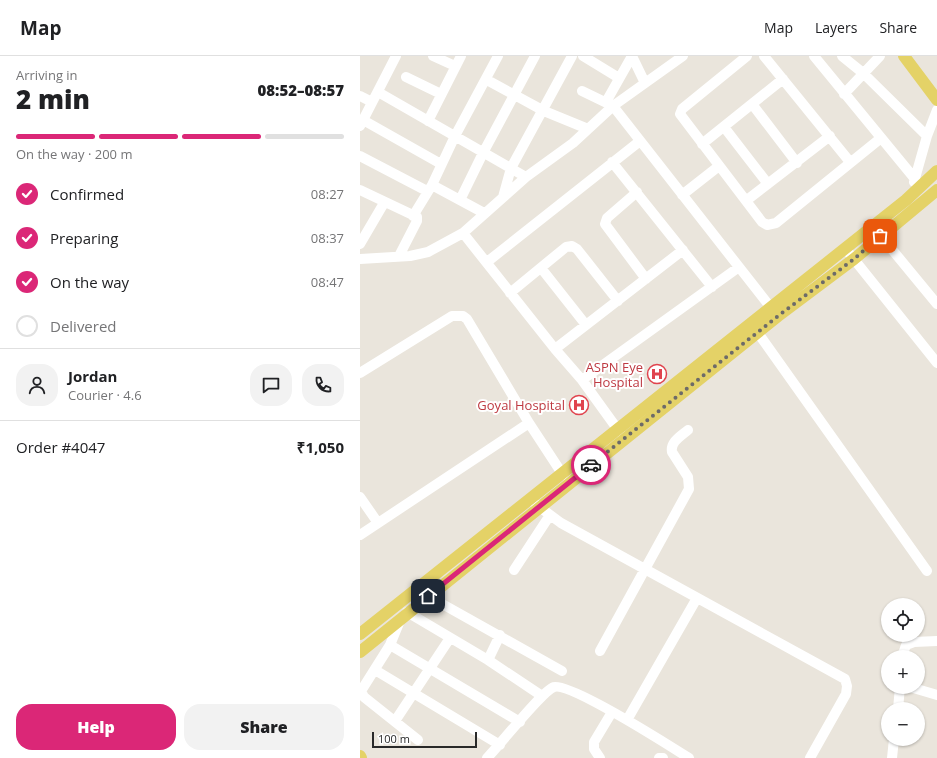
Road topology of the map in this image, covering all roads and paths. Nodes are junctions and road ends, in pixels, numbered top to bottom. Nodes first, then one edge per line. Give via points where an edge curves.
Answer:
1 (396, 56) edge
2 (433, 56) edge
3 (461, 56) edge
4 (498, 56) edge
5 (535, 56) edge
6 (572, 56) edge
7 (583, 56) edge
8 (632, 56) edge
9 (682, 56) edge
10 (747, 56) edge
11 (764, 56) edge
12 (814, 56) edge
13 (842, 56) edge
14 (880, 56) edge
15 (904, 56) edge
16 (913, 56) edge
17 (455, 66) junction
18 (863, 73) junction
19 (406, 77) dead end
20 (619, 78) junction
21 (783, 79) junction
22 (486, 80) junction
23 (645, 83) junction
24 (937, 87) edge
25 (582, 91) dead end
26 (378, 92) junction
27 (441, 94) junction
28 (844, 94) junction
29 (360, 96) edge
30 (514, 96) junction
31 (937, 100) edge
32 (372, 102) junction
33 (610, 104) junction
34 (752, 104) junction
35 (937, 110) edge
36 (544, 111) junction
37 (428, 121) junction
38 (361, 123) edge
39 (724, 127) junction
40 (588, 129) junction
41 (455, 136) junction
42 (830, 136) junction
43 (927, 136) junction
44 (882, 138) junction
45 (640, 141) junction
46 (702, 144) junction
47 (483, 152) junction
48 (360, 156) edge
49 (612, 162) junction
50 (850, 162) junction
51 (797, 163) junction
52 (441, 164) junction
53 (720, 166) junction
54 (511, 168) junction
55 (937, 172) edge
56 (526, 177) junction
57 (915, 179) junction
58 (768, 184) junction
59 (429, 188) junction
60 (360, 190) edge
61 (937, 190) edge
62 (637, 192) junction
63 (682, 195) junction
64 (503, 197) junction
65 (932, 199) edge
66 (460, 200) junction
67 (746, 200) junction
68 (911, 201) junction
69 (384, 203) junction
70 (484, 213) junction
71 (413, 216) junction
72 (463, 233) junction
73 (880, 236) junction
74 (360, 244) edge
75 (845, 248) junction
76 (683, 250) junction
77 (399, 256) junction
78 (361, 257) edge
79 (854, 259) junction
80 (487, 262) junction
81 (739, 267) junction
82 (541, 268) junction
83 (646, 279) junction
84 (712, 287) junction
85 (510, 293) junction
86 (618, 301) junction
87 (937, 304) edge
88 (774, 312) junction
89 (586, 325) junction
90 (758, 333) junction
91 (555, 349) junction
92 (937, 363) edge
93 (360, 374) edge
94 (582, 380) junction
95 (529, 423) junction
96 (617, 429) junction
97 (688, 430) dead end
98 (625, 439) junction
99 (563, 475) junction
100 (360, 497) edge
101 (529, 500) junction
102 (539, 507) junction
103 (550, 515) junction
104 (378, 523) junction
105 (360, 535) edge
106 (463, 560) junction
107 (644, 569) junction
108 (514, 570) dead end
109 (927, 571) dead end
110 (428, 596) junction
111 (697, 598) junction
112 (404, 614) junction
113 (360, 634) edge
114 (500, 635) junction
115 (450, 638) junction
116 (937, 641) edge
117 (390, 645) junction
118 (904, 650) edge
119 (600, 651) dead end
120 (360, 652) edge
121 (488, 660) junction
122 (430, 669) junction
123 (375, 670) junction
124 (562, 671) dead end
125 (361, 689) edge
126 (925, 691) edge
127 (413, 694) junction
128 (937, 695) edge
129 (542, 696) junction
130 (612, 712) junction
131 (627, 720) junction
132 (395, 721) junction
133 (520, 722) junction
134 (418, 740) dead end
135 (500, 745) junction
136 (893, 746) edge
137 (487, 758) edge
138 (600, 758) edge
139 (659, 758) edge
140 (663, 758) edge
141 (688, 758) edge
142 (810, 758) edge
143 (892, 758) edge

1 - 26 street
2 - 17 street
3 - 17 street
4 - 22 street
5 - 30 street
6 - 36 street
7 - 20 street
8 - 20 street
8 - 23 street
9 - 23 street
10 - 46 street via 681,111
11 - 21 street
12 - 28 street
13 - 18 street
14 - 18 street
15 - 31 main road
16 - 24 main road
17 - 27 street
18 - 28 street
18 - 43 street
19 - 27 street
20 - 33 street
21 - 34 street
21 - 42 street
22 - 30 street
22 - 41 street
23 - 33 street
25 - 33 street
26 - 32 street
26 - 37 street
27 - 37 street
28 - 44 street
29 - 32 street
30 - 36 street
30 - 47 street
32 - 38 street
33 - 40 street
33 - 45 street
34 - 39 street
34 - 51 street
35 - 43 street
36 - 40 street
36 - 54 street
37 - 41 street
38 - 52 street
39 - 46 street
39 - 58 street
40 - 56 street
41 - 47 street
41 - 52 street
42 - 50 street
42 - 51 street
43 - 57 street
44 - 50 street
44 - 57 street
45 - 49 street
45 - 63 street
46 - 53 street
47 - 54 street
47 - 66 street
48 - 59 street
49 - 62 street
49 - 80 street
50 - 67 street via 772,225 762,222
51 - 58 street
52 - 59 street
53 - 63 street
53 - 67 street
54 - 56 street
54 - 64 street
55 - 68 main road
56 - 64 street
57 - 68 street
58 - 67 street
59 - 66 street
59 - 71 street
60 - 69 street
61 - 65 main road
62 - 76 street
62 - 83 street via 607,218 605,224
63 - 81 street
64 - 70 street
65 - 68 main road
66 - 70 street
68 - 73 main road
68 - 75 main road
69 - 71 street
69 - 74 street
70 - 72 street
71 - 77 street via 417,217 417,221
72 - 77 street via 428,252
72 - 80 street
73 - 79 main road
73 - 87 street
75 - 79 street
75 - 88 main road
76 - 83 street
76 - 84 street
77 - 78 street
79 - 88 main road
79 - 92 street
80 - 85 street
81 - 84 street
81 - 88 street
82 - 85 street
82 - 86 street via 566,247 572,246
82 - 89 street
83 - 86 street
84 - 94 street
85 - 91 street
86 - 89 street
88 - 90 main road
88 - 96 main road
89 - 91 street
90 - 98 main road
90 - 109 street
91 - 94 street
93 - 95 street via 452,316 463,316
94 - 96 street
95 - 99 street
95 - 104 street
96 - 98 street
96 - 99 main road
97 - 107 street via 671,447 688,477 689,489
98 - 102 main road
99 - 101 main road
100 - 104 street
101 - 102 street
101 - 106 main road
102 - 103 street
102 - 106 main road
103 - 107 street
103 - 108 street
104 - 105 street
106 - 110 main road
106 - 113 main road
107 - 111 street
107 - 119 street
110 - 112 main road
110 - 114 street
111 - 131 street
111 - 142 street via 845,679 846,694
112 - 115 street
112 - 117 street
112 - 120 main road
114 - 121 street
114 - 124 street
115 - 121 street
115 - 122 street
116 - 118 street via 914,642 906,645
117 - 122 street
117 - 123 street
121 - 129 street
122 - 127 street
122 - 133 street
123 - 125 street
123 - 127 street
125 - 132 street via 364,697
126 - 128 street
127 - 132 street
127 - 135 street
129 - 130 street via 555,687 560,687 572,690
129 - 133 street
130 - 131 street
130 - 138 street via 594,742 594,749
131 - 141 street
132 - 134 street
133 - 135 street
135 - 137 street
136 - 143 street
139 - 140 street

